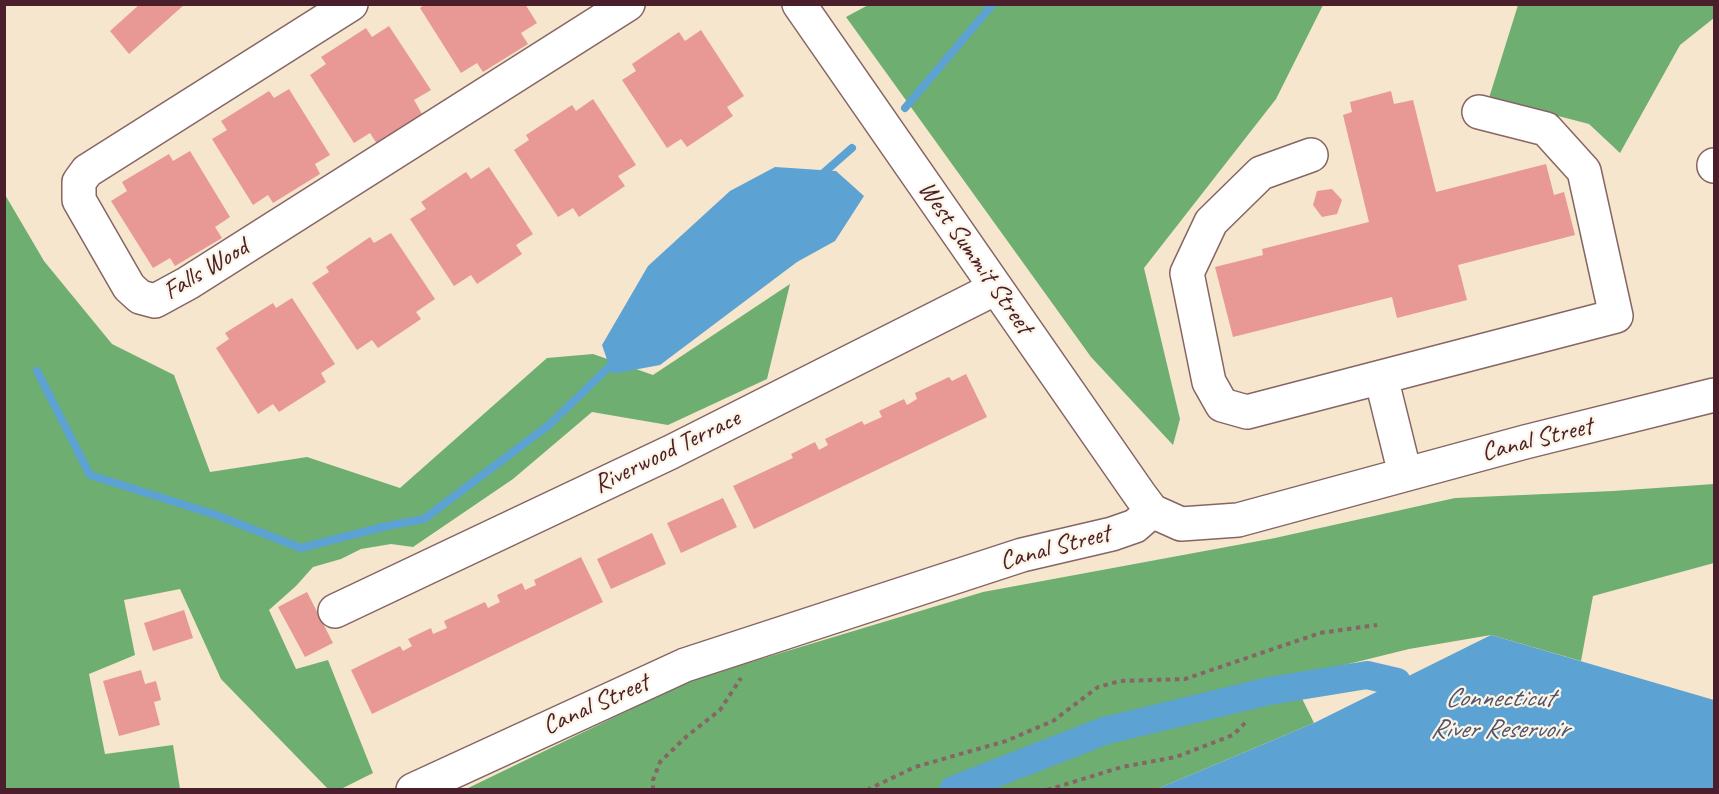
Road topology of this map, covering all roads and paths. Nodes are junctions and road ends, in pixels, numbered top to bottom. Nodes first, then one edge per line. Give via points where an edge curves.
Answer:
1 (351, 4) edge
2 (628, 4) edge
3 (803, 6) edge
4 (1479, 112) dead end
5 (1311, 155) dead end
6 (996, 288) junction
7 (1381, 377) junction
8 (1714, 395) edge
9 (1405, 474) junction
10 (1152, 511) junction
11 (335, 611) dead end
12 (1377, 625) dead end
13 (766, 638) junction
14 (1247, 722) dead end
15 (413, 789) edge
16 (653, 789) edge
17 (867, 789) edge
18 (1047, 789) edge

1 - 2 street, Falls Wood via 87,171 79,182 79,200 129,287 140,297 155,301 188,283
3 - 6 street, West Summit Street
4 - 7 street via 1546,129 1584,171 1616,316
5 - 7 street via 1261,173 1211,222 1187,273 1209,382 1222,405 1247,412
6 - 10 street, West Summit Street
6 - 11 street, Riverwood Terrace via 671,452
7 - 9 street
8 - 9 street, Canal Street
9 - 10 street, Canal Street via 1238,520 1181,524
10 - 13 street, Canal Street via 1135,526 1112,534 1022,555
12 - 17 path via 1320,633 1185,679 1120,681 1098,687 1053,720 1006,741 915,767
13 - 15 street, Canal Street via 685,665
13 - 16 path via 720,710 660,762
14 - 18 path via 1233,735 1176,757 1122,767

